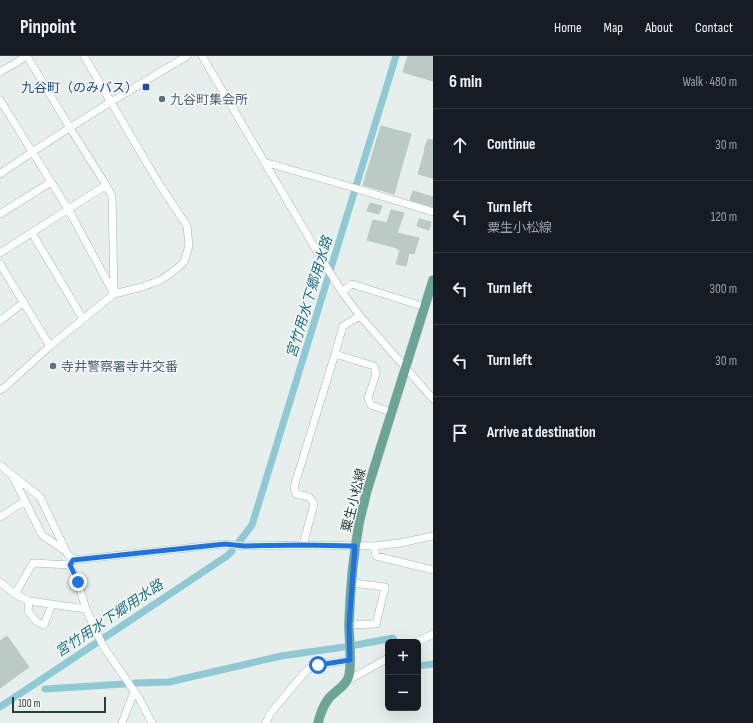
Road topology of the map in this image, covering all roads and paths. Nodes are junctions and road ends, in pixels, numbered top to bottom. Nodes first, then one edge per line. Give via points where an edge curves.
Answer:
1 (27, 56) edge
2 (84, 56) edge
3 (187, 56) edge
4 (202, 56) edge
5 (0, 72) edge
6 (0, 100) edge
7 (110, 101) junction
8 (70, 128) junction
9 (32, 152) junction
10 (264, 162) junction
11 (0, 174) edge
12 (51, 182) junction
13 (106, 185) junction
14 (68, 210) junction
15 (433, 212) edge
16 (0, 214) edge
17 (32, 234) junction
18 (0, 253) edge
19 (0, 264) edge
20 (433, 280) edge
21 (342, 292) junction
22 (114, 294) junction
23 (24, 302) junction
24 (425, 307) junction
25 (360, 316) junction
26 (83, 319) junction
27 (0, 321) edge
28 (50, 346) junction
29 (335, 354) junction
30 (406, 368) junction
31 (0, 390) edge
32 (433, 399) edge
33 (392, 412) junction
34 (0, 465) edge
35 (12, 475) junction
36 (25, 500) junction
37 (0, 517) edge
38 (433, 536) edge
39 (303, 545) junction
40 (355, 546) junction
41 (374, 546) junction
42 (67, 553) junction
43 (72, 563) junction
44 (433, 570) edge
45 (0, 582) edge
46 (352, 583) junction
47 (15, 594) junction
48 (29, 601) junction
49 (52, 604) junction
50 (86, 609) junction
51 (349, 625) junction
52 (433, 634) edge
53 (421, 640) edge
54 (350, 660) junction
55 (385, 660) edge
56 (347, 681) junction
57 (134, 692) junction
58 (122, 723) edge
59 (152, 723) edge
60 (266, 723) edge
61 (318, 723) edge

1 - 5 street
1 - 8 street
2 - 7 street
3 - 7 street
4 - 10 street
6 - 9 street
7 - 8 street
7 - 22 street via 187,226 189,246 184,262 161,280
8 - 9 street
8 - 13 street
9 - 11 street
9 - 12 street
10 - 15 street
10 - 21 street
12 - 14 street
12 - 16 street
13 - 14 street
13 - 22 street via 112,196
14 - 17 street
14 - 22 street
17 - 18 street
17 - 26 street
19 - 23 street
20 - 24 main road, 粟生小松線
21 - 24 street via 352,284
21 - 25 street
22 - 26 street
23 - 27 street
23 - 28 street
24 - 30 main road, 粟生小松線
25 - 29 street via 343,326
25 - 30 street
26 - 28 street
28 - 31 street
29 - 33 street via 374,366 376,374 368,398 371,405
29 - 39 street via 294,488 296,494 309,497 314,504
30 - 32 street
30 - 33 main road, 粟生小松線
33 - 40 main road, 粟生小松線 via 366,494
34 - 35 street
35 - 36 street
35 - 42 street via 40,497
36 - 37 street
36 - 42 street via 42,535
38 - 41 street
39 - 40 street
39 - 43 street via 225,544
40 - 41 street
40 - 46 main road, 粟生小松線
41 - 44 street via 376,556
42 - 43 street
43 - 47 street via 33,563
43 - 50 street
45 - 47 street
46 - 51 main road, 粟生小松線
46 - 51 street via 385,587 376,624
47 - 48 street
48 - 49 street
48 - 49 street via 28,611 37,622 44,625
49 - 50 street
50 - 57 street via 103,646
51 - 54 main road, 粟生小松線
52 - 53 street
54 - 56 main road, 粟生小松線
54 - 60 street via 318,665 307,670 270,714
55 - 56 street
56 - 61 main road via 329,698 321,710
57 - 58 street
57 - 59 street

